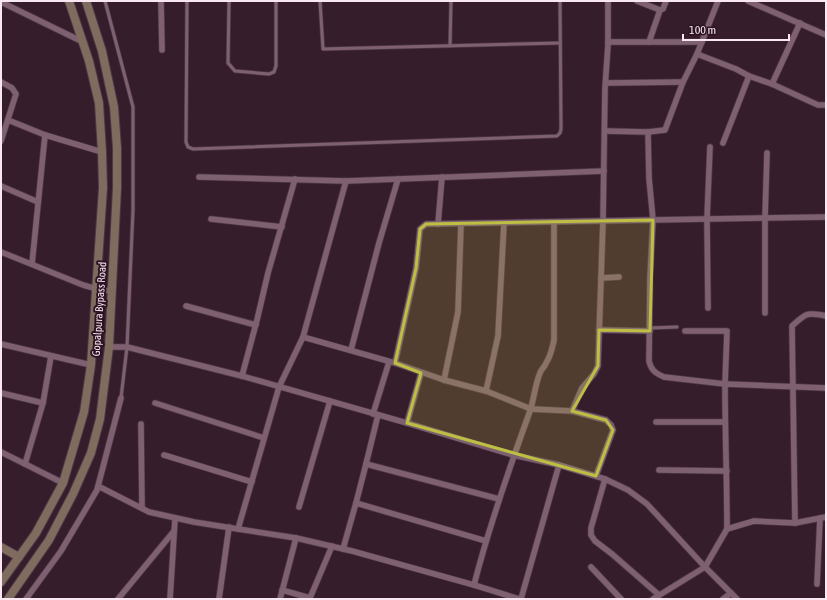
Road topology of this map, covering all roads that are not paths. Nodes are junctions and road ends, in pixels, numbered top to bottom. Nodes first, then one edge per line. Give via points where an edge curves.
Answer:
1 (69, 1) edge
2 (86, 1) edge
3 (105, 1) edge
4 (162, 1) edge
5 (186, 1) edge
6 (229, 1) edge
7 (276, 1) edge
8 (320, 1) edge
9 (451, 1) edge
10 (560, 1) edge
11 (608, 1) edge
12 (637, 1) edge
13 (666, 1) edge
14 (718, 1) edge
15 (748, 1) edge
16 (1, 2) edge
17 (660, 10) junction
18 (800, 23) junction
19 (826, 35) edge
20 (83, 42) junction
21 (608, 42) junction
22 (649, 42) junction
23 (702, 42) junction
24 (560, 43) junction
25 (450, 46) junction
26 (162, 50) dead end
27 (697, 54) junction
28 (749, 76) junction
29 (1, 82) edge
30 (683, 82) junction
31 (606, 83) junction
32 (772, 84) junction
33 (826, 104) edge
34 (8, 120) junction
35 (605, 131) junction
36 (648, 132) junction
37 (45, 135) junction
38 (1, 139) edge
39 (723, 143) dead end
40 (710, 147) dead end
41 (102, 152) junction
42 (767, 153) dead end
43 (604, 171) junction
44 (199, 177) dead end
45 (442, 177) junction
46 (295, 179) junction
47 (398, 179) junction
48 (346, 181) junction
49 (1, 186) edge
50 (38, 202) junction
51 (826, 217) edge
52 (765, 218) junction
53 (210, 219) dead end
54 (707, 219) junction
55 (653, 220) junction
56 (603, 221) junction
57 (554, 222) junction
58 (504, 223) junction
59 (438, 224) junction
60 (462, 224) junction
61 (282, 227) junction
62 (1, 252) edge
63 (32, 264) junction
64 (619, 277) dead end
65 (601, 278) junction
66 (97, 289) junction
67 (112, 291) junction
68 (186, 306) dead end
69 (708, 308) dead end
70 (766, 313) dead end
71 (826, 316) edge
72 (256, 325) junction
73 (677, 327) dead end
74 (599, 330) junction
75 (650, 330) junction
76 (685, 331) dead end
77 (303, 337) junction
78 (1, 344) edge
79 (109, 347) junction
80 (127, 347) junction
81 (351, 350) junction
82 (52, 356) junction
83 (389, 362) junction
84 (395, 363) junction
85 (91, 365) junction
86 (421, 373) junction
87 (242, 376) junction
88 (444, 380) junction
89 (726, 384) junction
90 (279, 387) junction
91 (794, 387) junction
92 (826, 388) edge
93 (486, 391) junction
94 (1, 393) edge
95 (121, 398) joint
96 (330, 401) junction
97 (43, 403) junction
98 (155, 403) dead end
99 (531, 409) junction
100 (572, 411) junction
101 (376, 415) junction
102 (656, 422) dead end
103 (725, 422) junction
104 (407, 423) junction
105 (141, 424) dead end
106 (264, 438) junction
107 (2, 454) edge
108 (164, 455) dead end
109 (513, 455) junction
110 (25, 464) junction
111 (366, 464) junction
112 (559, 465) junction
113 (659, 470) dead end
114 (727, 472) junction
115 (596, 476) junction
116 (606, 480) junction
117 (252, 482) junction
118 (63, 483) junction
119 (98, 486) junction
120 (499, 499) junction
121 (356, 503) junction
122 (299, 507) dead end
123 (142, 508) junction
124 (823, 518) edge
125 (175, 519) junction
126 (794, 523) junction
127 (229, 527) junction
128 (238, 529) junction
129 (727, 529) junction
130 (174, 531) junction
131 (296, 538) junction
132 (486, 541) junction
133 (332, 546) junction
134 (1, 547) edge
135 (343, 549) junction
136 (19, 557) junction
137 (591, 567) dead end
138 (705, 567) junction
139 (1, 582) edge
140 (817, 584) dead end
141 (474, 585) junction
142 (282, 590) junction
143 (731, 593) junction
144 (656, 597) edge
145 (8, 599) edge
146 (26, 599) edge
147 (118, 599) edge
148 (170, 599) edge
149 (219, 599) edge
150 (280, 599) edge
151 (520, 599) edge
152 (621, 599) edge
153 (723, 599) edge
154 (737, 599) edge

1 - 20 street, Gopalpura Bypass Road
2 - 67 street, Gopalpura Bypass Road via 102,51 114,107 117,188
3 - 80 lane via 133,107 133,210
4 - 26 street
5 - 24 lane via 186,142 188,147 193,149 557,136 561,129
6 - 7 lane via 228,63 235,71 269,74 274,72 276,66
8 - 25 lane via 323,49
9 - 25 lane
10 - 24 lane
11 - 21 street
12 - 17 street
13 - 17 street
14 - 23 street
15 - 18 street
16 - 20 street
17 - 22 street
18 - 19 street
18 - 32 street
20 - 41 street, Gopalpura Bypass Road via 99,103
21 - 22 street
21 - 31 street
22 - 23 street
23 - 27 street
24 - 25 lane
27 - 28 street
27 - 30 street
28 - 32 street
28 - 39 street
29 - 34 street via 12,88 16,94
30 - 31 street
30 - 36 street via 665,130
31 - 35 street
32 - 33 street via 818,105
34 - 37 street
34 - 38 street
35 - 36 street
35 - 43 street
36 - 55 street
37 - 41 street
37 - 50 street
40 - 54 street
41 - 66 street, Gopalpura Bypass Road via 103,188
42 - 52 street
43 - 45 street
43 - 56 street
44 - 46 street
45 - 47 street
45 - 59 street
46 - 48 street
46 - 61 street
47 - 48 street
47 - 81 street
48 - 77 street
49 - 50 street
50 - 63 street
51 - 52 street
52 - 54 street
52 - 70 street
53 - 61 street
54 - 55 street
54 - 69 street
55 - 56 street
55 - 75 street
56 - 57 street
56 - 65 street
57 - 58 street
57 - 99 street via 554,340 551,352 540,372
58 - 60 street
58 - 93 street via 498,336
59 - 60 street
59 - 84 street via 426,224 420,229 416,268
60 - 88 street via 458,312
61 - 72 street
62 - 63 street
63 - 66 street
64 - 65 street
65 - 74 street
66 - 67 street
66 - 85 street, Gopalpura Bypass Road
67 - 79 street, Gopalpura Bypass Road
68 - 72 street
71 - 91 street via 812,313 803,316 792,326
72 - 87 street
73 - 75 lane
74 - 75 street
74 - 100 street via 598,366 582,388
75 - 89 street via 650,369 656,374
76 - 89 street via 727,331
77 - 81 street
77 - 90 street
78 - 82 street
79 - 80 street
79 - 145 street, Gopalpura Bypass Road via 100,419 91,453 49,540
80 - 87 street
80 - 95 lane
81 - 83 street
82 - 85 street
82 - 97 street
83 - 84 street
83 - 101 street
84 - 86 street
85 - 118 street, Gopalpura Bypass Road via 84,412
86 - 88 street
86 - 104 street
87 - 90 street
88 - 93 street
89 - 91 street
89 - 103 street
90 - 96 street
90 - 106 street
91 - 92 street
91 - 126 street
93 - 99 street
94 - 97 street
95 - 119 street
96 - 101 street
96 - 122 street
97 - 110 street
98 - 106 street
99 - 100 street
99 - 109 street
100 - 115 street via 606,420 611,424 613,430
101 - 104 street
101 - 111 street
102 - 103 street
103 - 114 street
104 - 109 street
105 - 123 street
106 - 117 street
107 - 110 street
108 - 117 street
109 - 112 street
109 - 120 street
110 - 118 street
111 - 120 street
111 - 121 street
112 - 115 street
112 - 151 street
113 - 114 street
114 - 129 street
115 - 116 street
116 - 138 street via 628,490 647,504
116 - 144 street via 591,535
117 - 128 street
118 - 136 street, Gopalpura Bypass Road via 36,533
119 - 123 street
119 - 146 street via 61,551
120 - 132 street
121 - 132 street
121 - 135 street
123 - 125 street
124 - 126 street
124 - 140 street
125 - 127 street
125 - 130 street
126 - 129 street via 754,521
127 - 128 street
127 - 149 street
128 - 131 street
129 - 138 street
130 - 147 street
130 - 148 street
131 - 133 street
131 - 142 street
132 - 141 street
133 - 135 street
133 - 142 street via 310,598
134 - 136 street
135 - 141 street
136 - 139 street, Gopalpura Bypass Road
137 - 152 street
138 - 143 street
138 - 144 street
141 - 151 street
142 - 150 street
143 - 153 street
143 - 154 street

